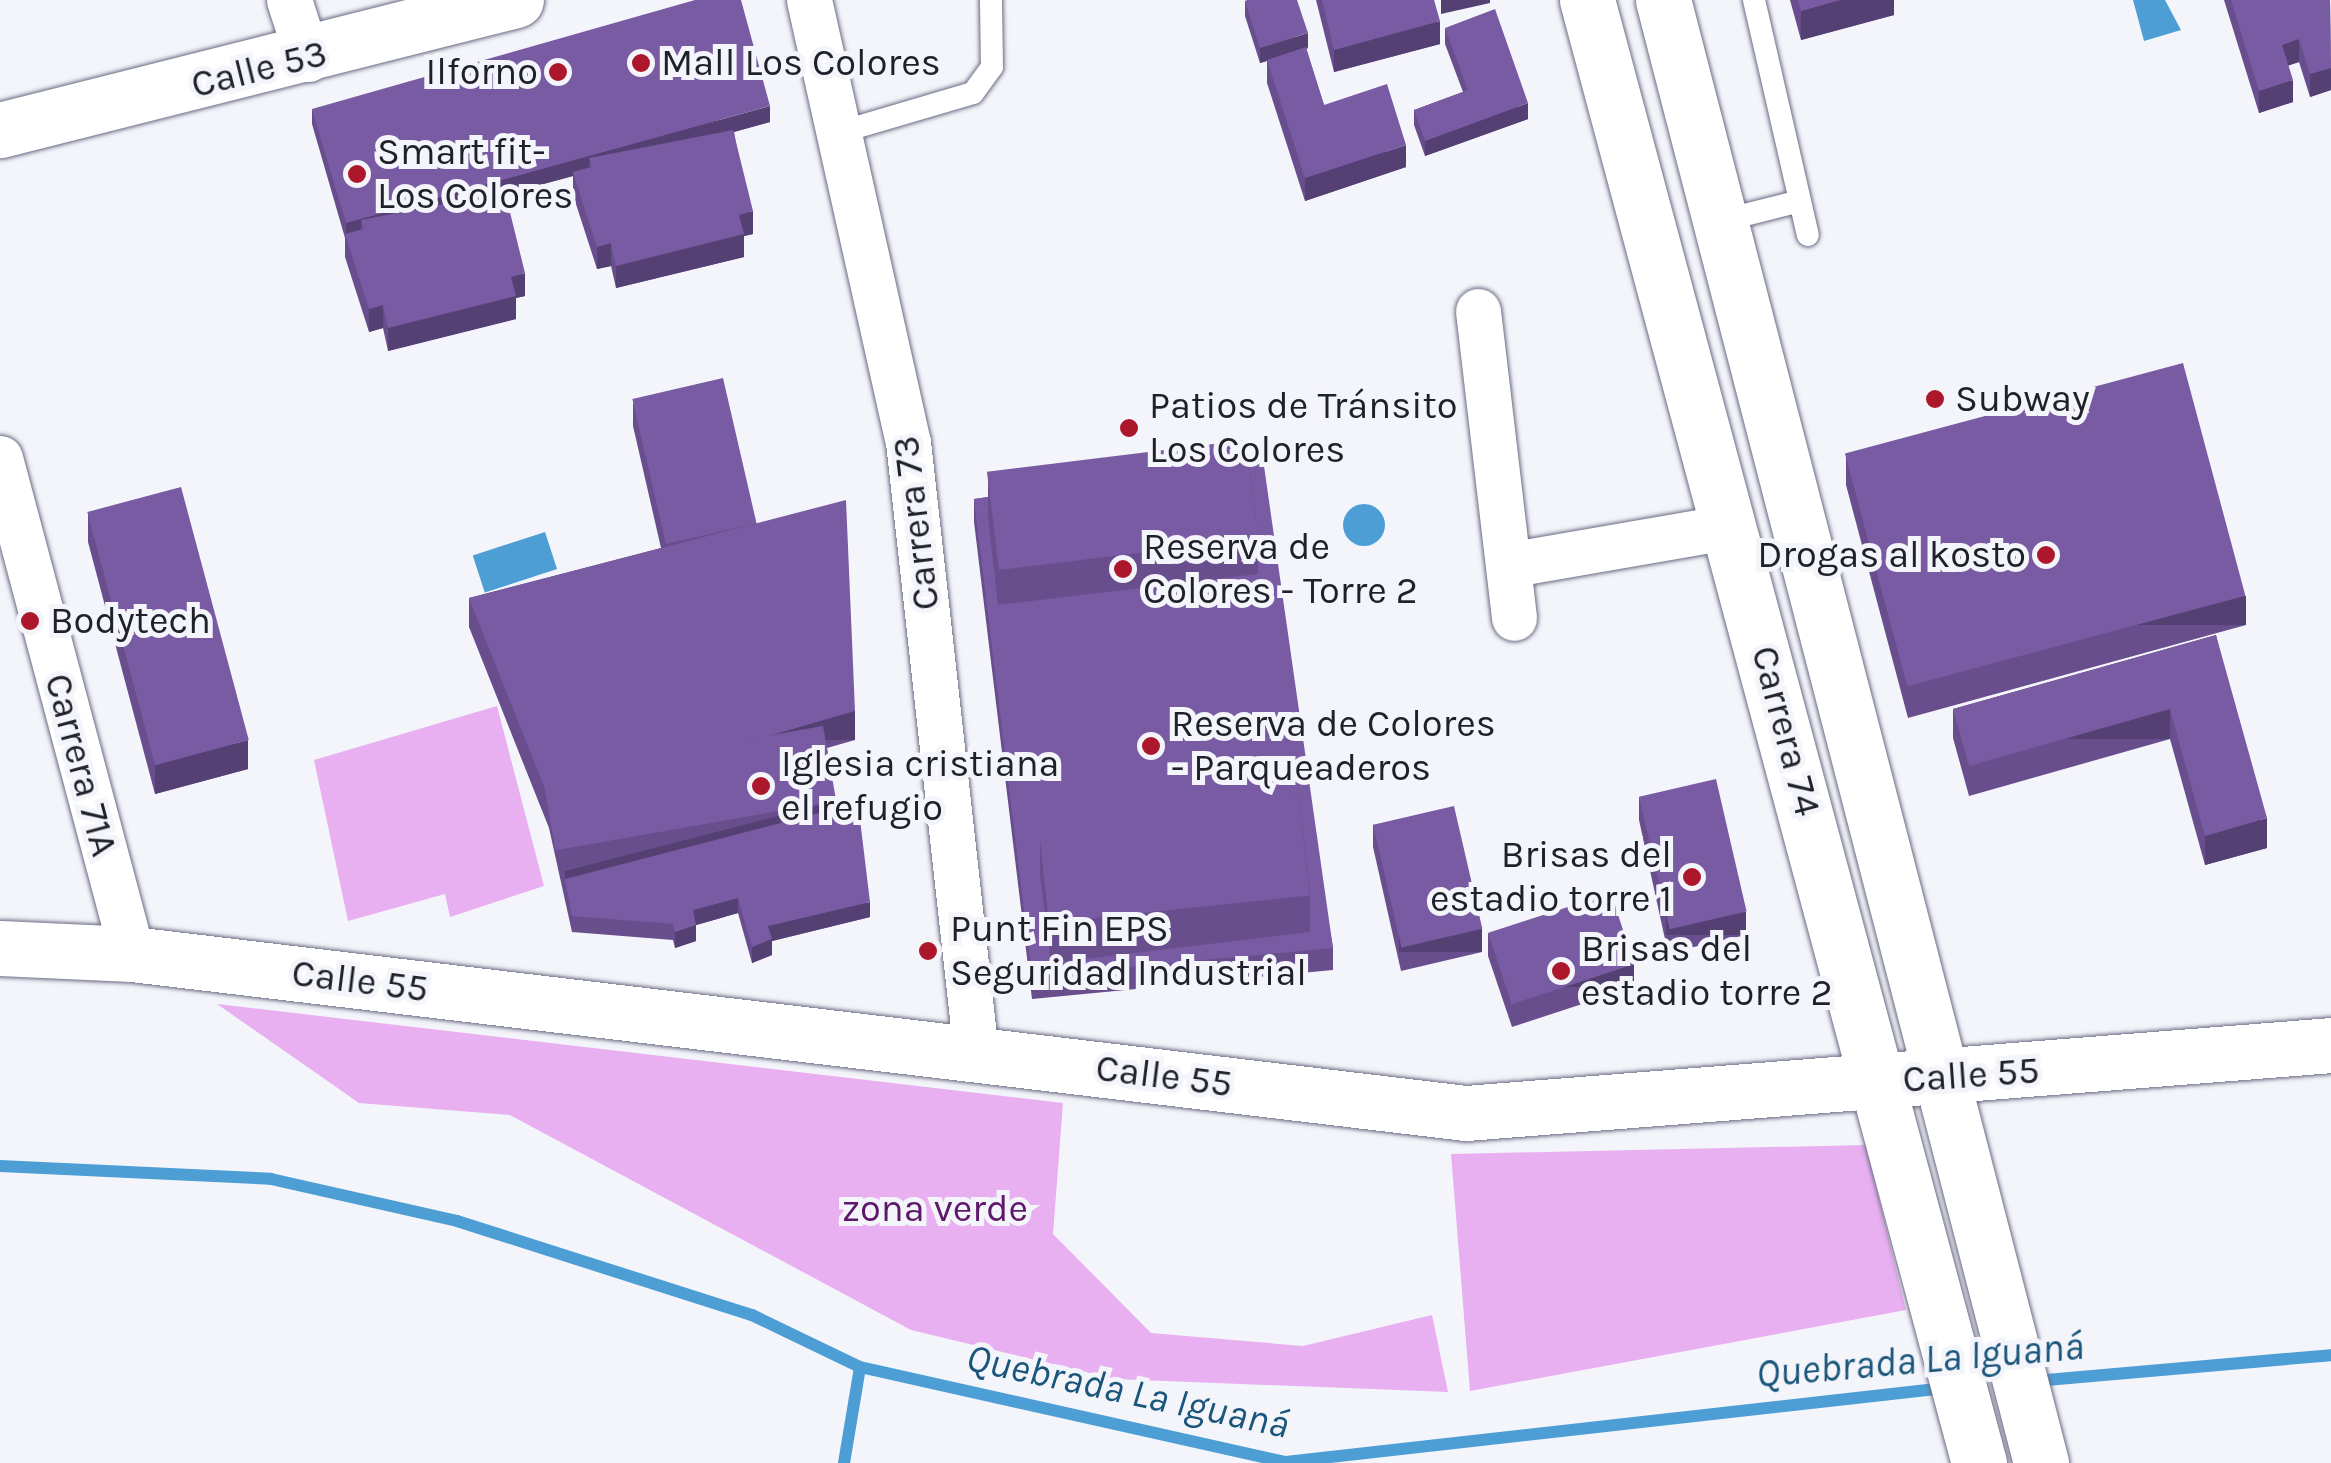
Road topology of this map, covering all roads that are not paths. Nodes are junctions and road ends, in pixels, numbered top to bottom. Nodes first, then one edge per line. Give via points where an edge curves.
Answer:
1 (289, 0) edge
2 (809, 0) edge
3 (991, 0) edge
4 (1587, 0) edge
5 (1663, 0) edge
6 (1754, 0) edge
7 (495, 2) edge
8 (308, 60) junction
9 (0, 130) edge
10 (844, 132) junction
11 (1800, 200) junction
12 (1720, 222) junction
13 (1808, 235) dead end
14 (1478, 310) dead end
15 (0, 458) edge
16 (1732, 526) junction
17 (11, 547) edge
18 (1513, 564) junction
19 (1514, 618) dead end
20 (0, 948) edge
21 (132, 954) junction
22 (2331, 1045) edge
23 (976, 1054) junction
24 (1940, 1077) junction
25 (1872, 1082) junction
26 (1979, 1463) edge
27 (2041, 1463) edge

1 - 8 street
2 - 10 street, Carrera 73
3 - 10 lane via 992,68 972,92
4 - 16 main road, Carrera 74
5 - 12 main road, Carrera 74
6 - 11 lane
7 - 8 main road, Calle 53
8 - 9 main road, Calle 53
10 - 23 street, Carrera 73 via 908,442
11 - 12 lane
11 - 13 lane
12 - 24 main road, Carrera 74
14 - 18 street
15 - 17 street, Carrera 71A
16 - 18 street
16 - 25 main road, Carrera 74
17 - 21 street, Carrera 71A
18 - 19 street
20 - 21 main road, Calle 55
21 - 23 main road, Calle 55
22 - 24 main road, Calle 55
23 - 25 main road, Calle 55 via 1466,1113
24 - 25 main road, Calle 55
24 - 27 main road, Carrera 74
25 - 26 main road, Carrera 74

